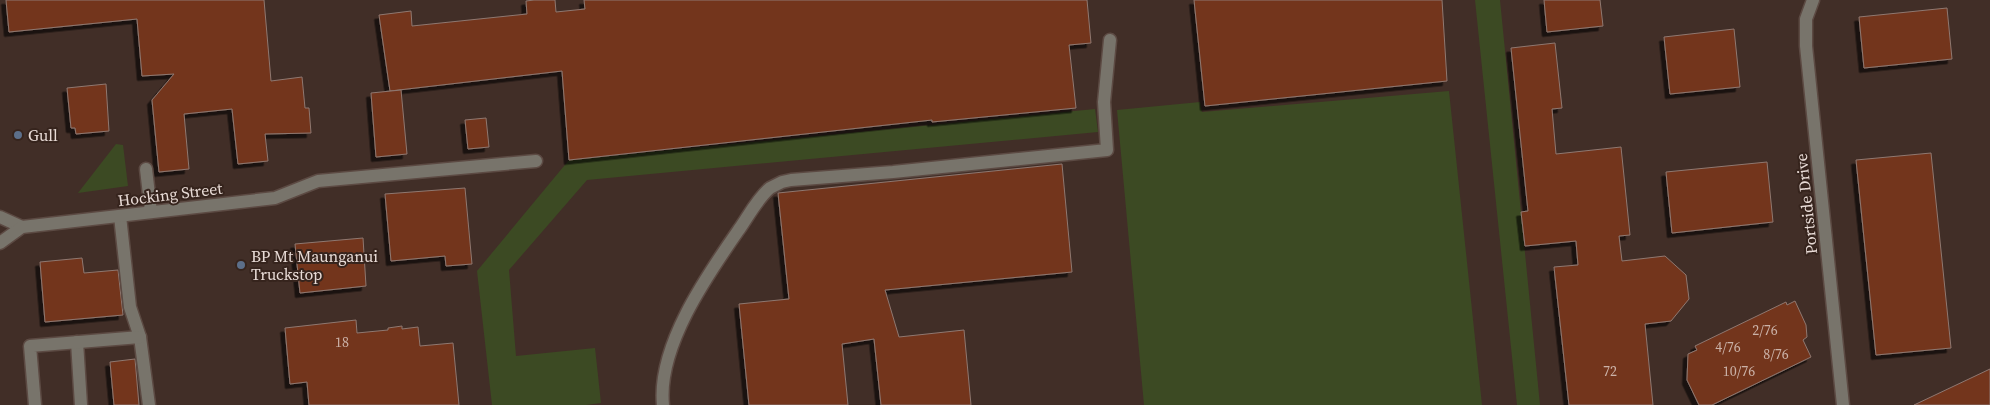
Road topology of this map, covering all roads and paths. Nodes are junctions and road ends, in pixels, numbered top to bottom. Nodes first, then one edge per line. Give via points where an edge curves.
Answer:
1 (1813, 0) edge
2 (1110, 40) dead end
3 (536, 161) dead end
4 (146, 169) dead end
5 (151, 212) junction
6 (120, 216) junction
7 (0, 217) edge
8 (22, 227) junction
9 (0, 243) edge
10 (140, 337) junction
11 (76, 342) junction
12 (36, 405) edge
13 (81, 405) edge
14 (149, 405) edge
15 (663, 405) edge
16 (1843, 405) edge

1 - 16 street, Portside Drive via 1806,19 1806,46
2 - 15 street via 1104,102 1107,150 791,180 770,188 718,259 681,325 667,363
3 - 5 street, Hocking Street via 318,181 275,198
4 - 5 street
5 - 6 street, Hocking Street
6 - 8 street, Hocking Street
6 - 10 street via 130,307
7 - 8 street
8 - 9 street, Hocking Street
10 - 11 street
10 - 14 street
11 - 12 street via 30,346
11 - 13 street

